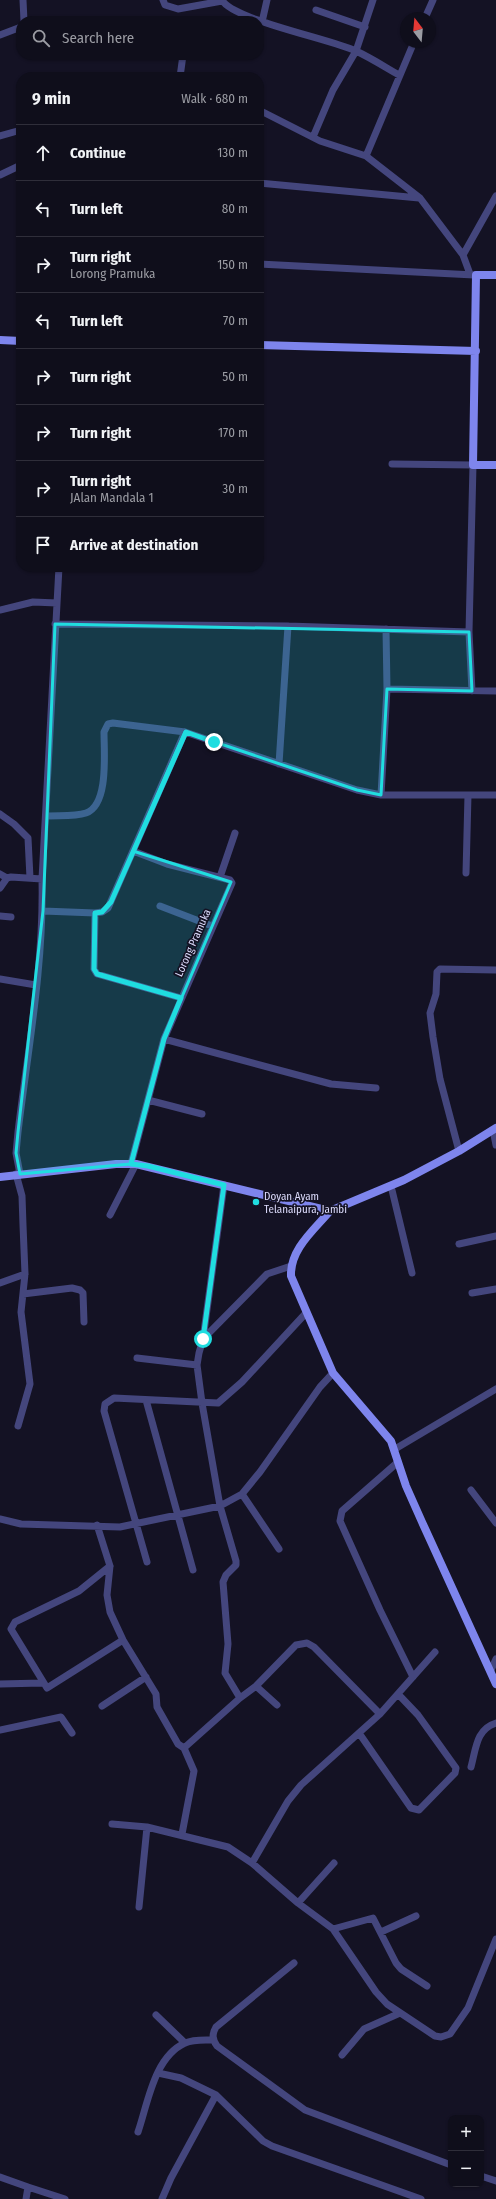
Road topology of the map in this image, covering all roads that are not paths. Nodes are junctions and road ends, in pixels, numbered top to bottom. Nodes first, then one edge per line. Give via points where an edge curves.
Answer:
1 (23, 0) edge
2 (163, 0) edge
3 (222, 0) edge
4 (267, 0) edge
5 (373, 0) edge
6 (433, 0) edge
7 (316, 10) dead end
8 (428, 12) edge
9 (24, 16) edge
10 (249, 16) edge
11 (263, 16) edge
12 (264, 23) edge
13 (364, 27) junction
14 (16, 29) edge
15 (0, 35) edge
16 (411, 48) edge
17 (356, 51) junction
18 (182, 60) edge
19 (181, 72) edge
20 (400, 75) junction
21 (264, 112) edge
22 (16, 131) edge
23 (0, 136) edge
24 (313, 137) junction
25 (366, 156) junction
26 (16, 167) edge
27 (0, 175) edge
28 (264, 183) edge
29 (496, 196) edge
30 (420, 198) junction
31 (464, 255) junction
32 (264, 264) edge
33 (473, 275) junction
34 (496, 275) edge
35 (0, 340) edge
36 (16, 341) edge
37 (264, 345) edge
38 (476, 351) junction
39 (392, 464) dead end
40 (473, 465) junction
41 (496, 465) edge
42 (59, 572) edge
43 (57, 603) junction
44 (0, 610) edge
45 (55, 624) junction
46 (288, 626) junction
47 (386, 629) junction
48 (469, 632) junction
49 (387, 689) junction
50 (472, 691) junction
51 (496, 691) edge
52 (186, 732) junction
53 (279, 764) junction
54 (381, 794) junction
55 (496, 794) edge
56 (468, 796) junction
57 (0, 814) edge
58 (46, 816) junction
59 (235, 833) dead end
60 (133, 850) junction
61 (466, 873) dead end
62 (0, 874) edge
63 (220, 877) junction
64 (7, 878) junction
65 (30, 878) junction
66 (42, 880) junction
67 (0, 888) edge
68 (160, 906) dead end
69 (43, 910) junction
70 (95, 913) junction
71 (0, 916) edge
72 (11, 917) dead end
73 (212, 926) junction
74 (496, 970) edge
75 (0, 979) edge
76 (36, 985) junction
77 (181, 998) junction
78 (164, 1039) junction
79 (376, 1088) dead end
80 (148, 1100) junction
81 (202, 1114) dead end
82 (494, 1129) edge
83 (496, 1145) edge
84 (459, 1151) junction
85 (134, 1164) junction
86 (18, 1174) junction
87 (0, 1177) edge
88 (224, 1185) junction
89 (391, 1186) junction
90 (330, 1211) junction
91 (110, 1214) dead end
92 (496, 1236) edge
93 (459, 1244) dead end
94 (291, 1266) junction
95 (412, 1273) dead end
96 (25, 1274) junction
97 (0, 1283) edge
98 (496, 1289) edge
99 (472, 1293) dead end
100 (22, 1294) junction
101 (306, 1312) junction
102 (84, 1322) dead end
103 (203, 1339) junction
104 (137, 1358) dead end
105 (197, 1365) junction
106 (333, 1373) junction
107 (496, 1389) edge
108 (146, 1400) junction
109 (202, 1403) junction
110 (18, 1426) dead end
111 (395, 1449) junction
112 (398, 1462) junction
113 (471, 1490) dead end
114 (242, 1494) junction
115 (220, 1506) junction
116 (177, 1515) junction
117 (0, 1519) edge
118 (496, 1523) edge
119 (136, 1524) junction
120 (97, 1525) junction
121 (279, 1549) dead end
122 (147, 1562) dead end
123 (110, 1566) junction
124 (193, 1570) dead end
125 (123, 1640) junction
126 (434, 1652) dead end
127 (496, 1659) edge
128 (491, 1670) junction
129 (146, 1677) junction
130 (413, 1677) junction
131 (42, 1683) junction
132 (0, 1684) edge
133 (496, 1684) edge
134 (256, 1686) junction
135 (398, 1694) junction
136 (240, 1698) junction
137 (278, 1705) dead end
138 (102, 1706) dead end
139 (380, 1714) junction
140 (496, 1723) edge
141 (0, 1730) edge
142 (72, 1733) dead end
143 (359, 1733) junction
144 (184, 1748) junction
145 (471, 1767) dead end
146 (112, 1824) dead end
147 (147, 1827) junction
148 (182, 1834) junction
149 (252, 1863) junction
150 (334, 1863) dead end
151 (298, 1903) junction
152 (139, 1907) dead end
153 (416, 1916) dead end
154 (332, 1929) junction
155 (381, 1932) junction
156 (496, 1939) edge
157 (294, 1963) dead end
158 (426, 1986) dead end
159 (400, 2013) junction
160 (156, 2016) dead end
161 (213, 2040) junction
162 (185, 2043) junction
163 (342, 2055) dead end
164 (158, 2073) junction
165 (216, 2095) junction
166 (138, 2132) dead end
167 (448, 2164) edge
168 (0, 2177) edge
169 (484, 2177) edge
170 (496, 2181) edge
171 (28, 2187) junction
172 (26, 2199) edge
173 (65, 2199) edge
174 (162, 2199) edge
175 (421, 2199) edge

1 - 9 street
2 - 3 street via 165,5 178,9
3 - 10 street via 228,6
4 - 11 street
5 - 13 street
6 - 8 street
7 - 13 street
12 - 17 street
13 - 17 street
14 - 15 street
16 - 20 street
17 - 20 street
17 - 24 street via 332,90
18 - 19 street
20 - 25 street
21 - 24 street
22 - 23 street
24 - 25 street
25 - 30 street
26 - 27 street
28 - 30 street
29 - 31 street
30 - 31 street
31 - 33 street
32 - 33 street
33 - 34 street
33 - 38 street
35 - 36 street
37 - 38 street
38 - 40 street
39 - 40 street
40 - 41 street
40 - 48 street
42 - 43 street
43 - 44 street via 33,602
43 - 45 street
45 - 46 street
45 - 58 street
46 - 47 street
46 - 53 street
47 - 48 street
47 - 49 street
48 - 50 street
49 - 50 street
49 - 54 street
50 - 51 street
52 - 53 street
52 - 58 street via 108,724 104,732 101,796 94,808 80,815
52 - 60 street
53 - 54 street via 357,790
54 - 56 street
55 - 56 street
56 - 61 street
57 - 65 street via 28,838
58 - 66 street
59 - 63 street
60 - 63 street via 167,864
60 - 70 street via 111,902 102,912
62 - 64 street
63 - 73 street, Lorong Pramuka via 230,880 232,884
64 - 65 street
64 - 67 street
65 - 66 street
66 - 69 street
68 - 73 street
69 - 70 street
69 - 76 street
70 - 77 street via 94,969 97,974
71 - 72 street
73 - 77 street, Lorong Pramuka
74 - 84 street via 468,968 437,971 436,994 430,1013 440,1079
75 - 76 street
76 - 86 street via 16,1153
77 - 78 street, Lorong Pramuka
78 - 79 street via 331,1084
78 - 80 street, Lorong Pramuka
80 - 81 street
80 - 85 street, Lorong Pramuka
82 - 83 street
82 - 84 street
84 - 89 street
85 - 86 street
85 - 88 street
85 - 91 street, Lorong Pramuka
86 - 87 street
86 - 96 street via 22,1196
88 - 90 street
88 - 103 street
89 - 90 street
89 - 95 street
90 - 94 street via 294,1254
92 - 93 street
94 - 101 street via 291,1276
94 - 103 street via 267,1274
96 - 97 street
96 - 100 street
98 - 99 street
100 - 102 street via 72,1288 80,1290 83,1293
100 - 110 street via 21,1312 30,1384
101 - 106 street
101 - 109 street via 224,1398 218,1403
103 - 105 street
104 - 105 street
105 - 109 street
106 - 111 street
106 - 114 street
107 - 111 street
108 - 109 street
108 - 116 street
108 - 119 street via 114,1398 104,1408
109 - 115 street
111 - 112 street
112 - 128 street via 422,1522
112 - 130 street via 342,1511 340,1521
113 - 118 street
114 - 115 street
114 - 121 street
115 - 116 street
115 - 136 street via 236,1561 236,1565 223,1582 228,1644 225,1672
116 - 119 street
116 - 124 street
117 - 120 street via 21,1524
119 - 120 street via 120,1527
119 - 122 street
120 - 123 street
123 - 125 street via 107,1595 110,1612
123 - 131 street via 79,1591 12,1624 13,1634
125 - 129 street
125 - 131 street via 47,1688
126 - 130 street
127 - 128 street
128 - 133 street
129 - 138 street
129 - 144 street via 156,1694 156,1707 178,1744
130 - 135 street
131 - 132 street
134 - 136 street
134 - 137 street
134 - 139 street via 296,1645 307,1643 314,1647
135 - 139 street
135 - 143 street via 418,1715 456,1768 455,1773 419,1810 411,1808
136 - 144 street
139 - 143 street
140 - 145 street via 481,1732
141 - 142 street via 61,1717
143 - 149 street via 301,1785 288,1801
144 - 148 street via 194,1771
146 - 147 street
147 - 148 street
147 - 152 street
148 - 149 street via 228,1847
149 - 151 street
150 - 151 street
151 - 154 street
153 - 155 street
154 - 155 street via 372,1917
154 - 159 street via 376,1992
155 - 158 street via 401,1969
156 - 159 street via 475,1993 450,2034 441,2038 435,2036
157 - 161 street via 216,2027
159 - 163 street via 364,2029
160 - 162 street
161 - 162 street
161 - 167 street via 217,2046 305,2110
162 - 164 street via 173,2051
164 - 165 street via 181,2078
164 - 166 street
165 - 174 street via 170,2178
165 - 175 street via 263,2141 272,2146
168 - 171 street
169 - 170 street
171 - 172 street
171 - 173 street

